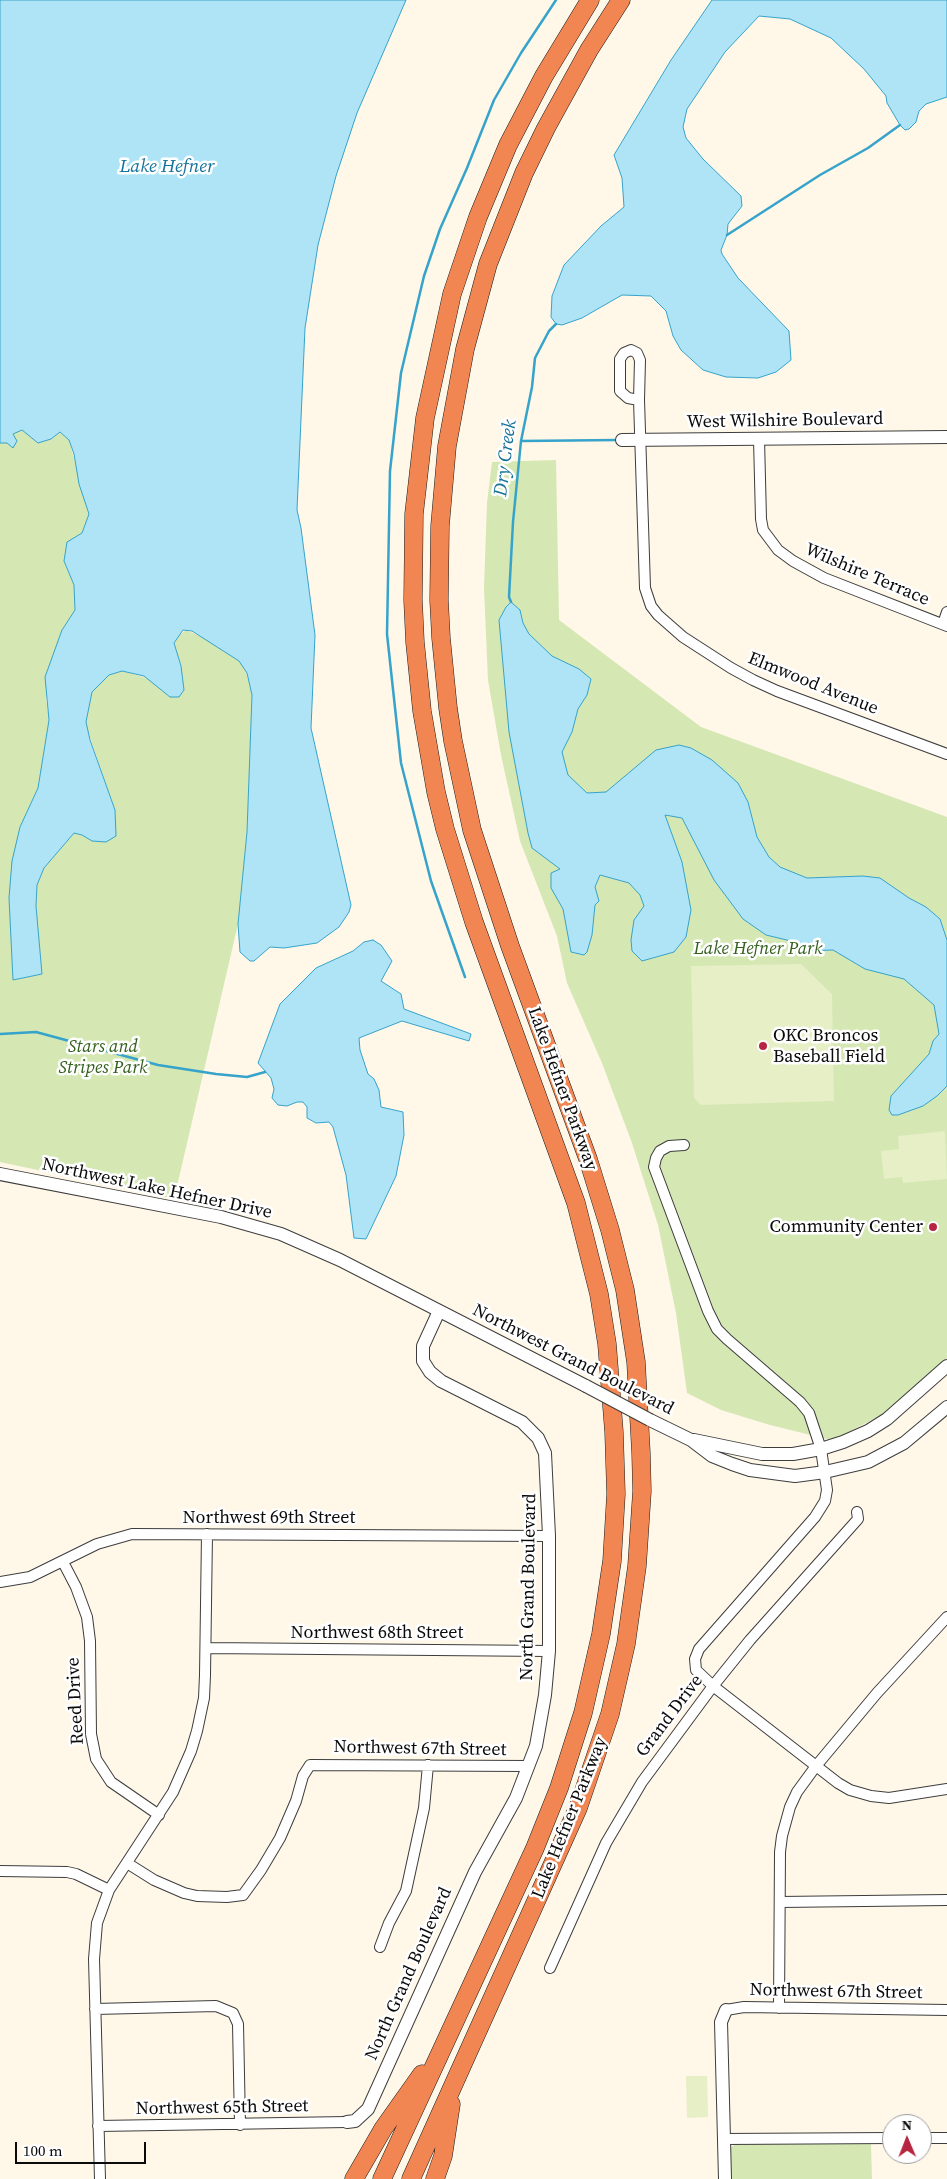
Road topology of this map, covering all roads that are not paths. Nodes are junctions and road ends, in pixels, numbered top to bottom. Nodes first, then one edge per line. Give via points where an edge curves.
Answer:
1 (590, 0) edge
2 (621, 0) edge
3 (639, 400) dead end
4 (947, 437) edge
5 (760, 439) junction
6 (622, 440) dead end
7 (640, 440) junction
8 (947, 612) edge
9 (945, 625) edge
10 (947, 754) edge
11 (684, 1145) dead end
12 (0, 1174) edge
13 (439, 1311) junction
14 (947, 1366) edge
15 (947, 1407) edge
16 (687, 1437) junction
17 (821, 1449) junction
18 (825, 1472) junction
19 (857, 1512) dead end
20 (207, 1534) junction
21 (548, 1536) junction
22 (63, 1562) junction
23 (0, 1582) edge
24 (947, 1617) edge
25 (943, 1629) edge
26 (206, 1648) junction
27 (549, 1651) junction
28 (713, 1686) junction
29 (428, 1765) junction
30 (530, 1766) junction
31 (816, 1766) junction
32 (947, 1789) edge
33 (159, 1814) junction
34 (127, 1863) junction
35 (0, 1871) edge
36 (109, 1890) junction
37 (947, 1900) edge
38 (780, 1902) junction
39 (380, 1947) dead end
40 (550, 1968) dead end
41 (779, 2008) junction
42 (95, 2009) junction
43 (726, 2010) joint
44 (947, 2010) edge
45 (451, 2032) junction
46 (454, 2082) junction
47 (347, 2122) joint
48 (240, 2125) junction
49 (98, 2126) junction
50 (724, 2138) junction
51 (882, 2138) edge
52 (932, 2138) edge
53 (947, 2138) edge
54 (100, 2179) edge
55 (354, 2179) edge
56 (382, 2179) edge
57 (411, 2179) edge
58 (436, 2179) edge
59 (725, 2179) edge

1 - 45 highway, Lake Hefner Parkway via 526,108 478,217 452,294 432,380 414,514 414,642 436,792 454,863 562,1163 588,1250 607,1344 616,1494 612,1561 601,1634 583,1713 559,1788 535,1848
2 - 46 highway, Lake Hefner Parkway via 546,128 524,173 488,264 465,349 447,446 440,526 439,600 448,708 472,830 510,946 588,1159 624,1290 636,1362 641,1453 638,1556 626,1644 596,1759 556,1858
3 - 7 street, Elmwood Avenue
4 - 5 street, West Wilshire Boulevard
5 - 7 street, West Wilshire Boulevard
5 - 9 street, Wilshire Terrace via 761,519 763,530 778,550 824,578
6 - 7 street, West Wilshire Boulevard
7 - 10 street, Elmwood Avenue via 644,588 658,615 683,637 753,680
8 - 9 street, Wilshire Terrace
11 - 17 street via 669,1146 660,1151 654,1167 712,1320 727,1339 800,1402 809,1413
12 - 13 street, Northwest Lake Hefner Drive via 221,1217 266,1229 322,1251
13 - 16 street, Northwest Grand Boulevard, bridge
13 - 21 street, North Grand Boulevard via 423,1346 423,1361 441,1381 522,1422 538,1438 546,1461
14 - 17 street, Northwest Grand Boulevard via 887,1419 860,1435
15 - 18 street, Northwest Grand Boulevard via 887,1453 852,1467
16 - 17 street, Northwest Grand Boulevard via 762,1454 793,1454
16 - 18 street, Northwest Grand Boulevard via 712,1456 750,1470 796,1476
17 - 18 street
18 - 28 street via 826,1495 822,1507 696,1654 696,1670
19 - 28 street, Grand Drive via 858,1519 789,1594
20 - 21 street, Northwest 69th Street
20 - 22 street, Northwest 69th Street via 132,1534 96,1544
20 - 26 street
21 - 27 street, North Grand Boulevard
22 - 23 street, Northwest 69th Street via 30,1577
22 - 33 street, Reed Drive via 87,1616 91,1734 96,1759 111,1782
24 - 25 street
25 - 31 street via 877,1693
26 - 27 street, Northwest 68th Street
26 - 33 street via 204,1698 197,1731 183,1772
27 - 30 street, North Grand Boulevard via 540,1724
28 - 31 street
28 - 40 street, Grand Drive via 626,1806
29 - 30 street, Northwest 67th Street
29 - 34 street, Northwest 67th Street via 310,1765 280,1838 243,1895 197,1896 184,1893
29 - 39 street via 424,1808 406,1891
30 - 47 street, North Grand Boulevard via 516,1798 474,1872 368,2108 355,2121
31 - 32 street via 850,1790 871,1796 900,1797
31 - 38 street via 797,1792 785,1822 780,1852
33 - 34 street
34 - 36 street
35 - 36 street via 67,1872
36 - 42 street via 95,1941
37 - 38 street
38 - 41 street
41 - 43 street, Northwest 67th Street
41 - 44 street, Northwest 67th Street
42 - 48 street via 216,2006 233,2012 238,2024
42 - 49 street
43 - 50 street via 722,2022
45 - 55 highway
45 - 56 highway, Lake Hefner Parkway
46 - 57 highway, Lake Hefner Parkway
46 - 58 highway via 443,2156
47 - 48 street, Northwest 65th Street
48 - 49 street, Northwest 65th Street
49 - 54 street
50 - 51 street
50 - 59 street
52 - 53 street

